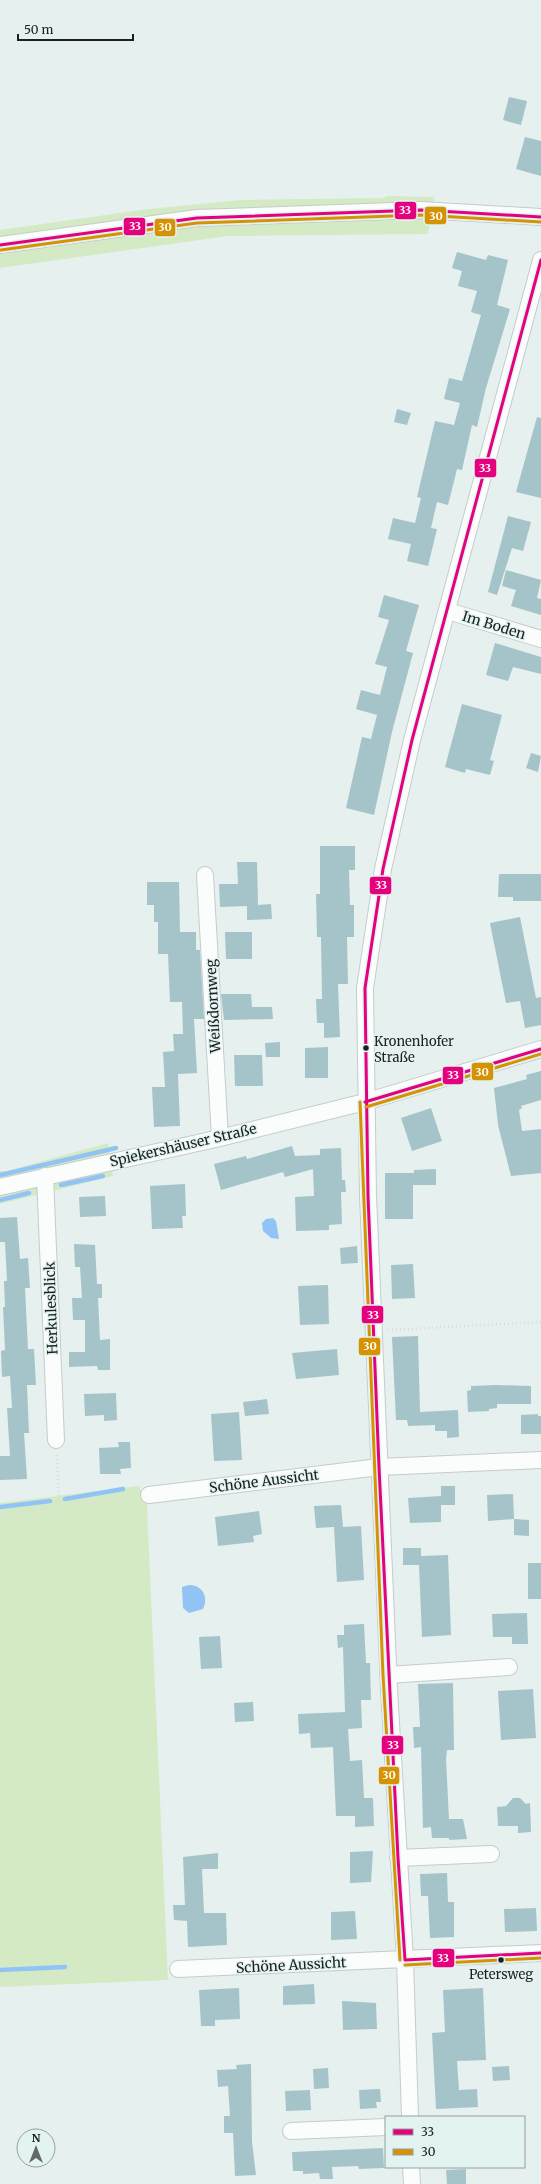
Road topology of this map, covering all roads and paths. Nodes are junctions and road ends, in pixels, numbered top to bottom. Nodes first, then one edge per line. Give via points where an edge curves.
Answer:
1 (541, 217) edge
2 (0, 245) edge
3 (541, 260) edge
4 (448, 611) junction
5 (541, 639) edge
6 (205, 875) dead end
7 (541, 1049) edge
8 (366, 1102) junction
9 (220, 1138) junction
10 (45, 1176) junction
11 (0, 1187) edge
12 (541, 1322) edge
13 (374, 1331) junction
14 (56, 1440) joint
15 (541, 1460) edge
16 (379, 1467) junction
17 (149, 1495) joint
18 (59, 1507) junction
19 (0, 1515) edge
20 (509, 1667) dead end
21 (388, 1676) junction
22 (491, 1854) dead end
23 (398, 1858) junction
24 (541, 1953) edge
25 (405, 1960) junction
26 (178, 1970) joint
27 (0, 1979) edge
28 (410, 2116) edge
29 (385, 2127) edge
30 (291, 2131) dead end
31 (411, 2168) edge
32 (412, 2184) edge

1 - 2 street via 421,210 197,218
3 - 4 street
4 - 5 street, Im Boden
4 - 8 street via 412,740 383,869 365,988
6 - 9 street, Weißdornweg
7 - 8 street, Spiekershäuser Straße
8 - 9 street, Spiekershäuser Straße
8 - 13 street
9 - 10 street, Spiekershäuser Straße
10 - 11 street, Spiekershäuser Straße
10 - 14 street, Herkulesblick
12 - 13 path
13 - 16 street
14 - 18 path
15 - 16 street, Schöne Aussicht
16 - 17 street, Schöne Aussicht
16 - 21 street
17 - 18 path
18 - 19 path
20 - 21 street
21 - 23 street
22 - 23 street
23 - 25 street
24 - 25 street
25 - 26 street, Schöne Aussicht
25 - 28 street
26 - 27 path
29 - 30 street
31 - 32 street

